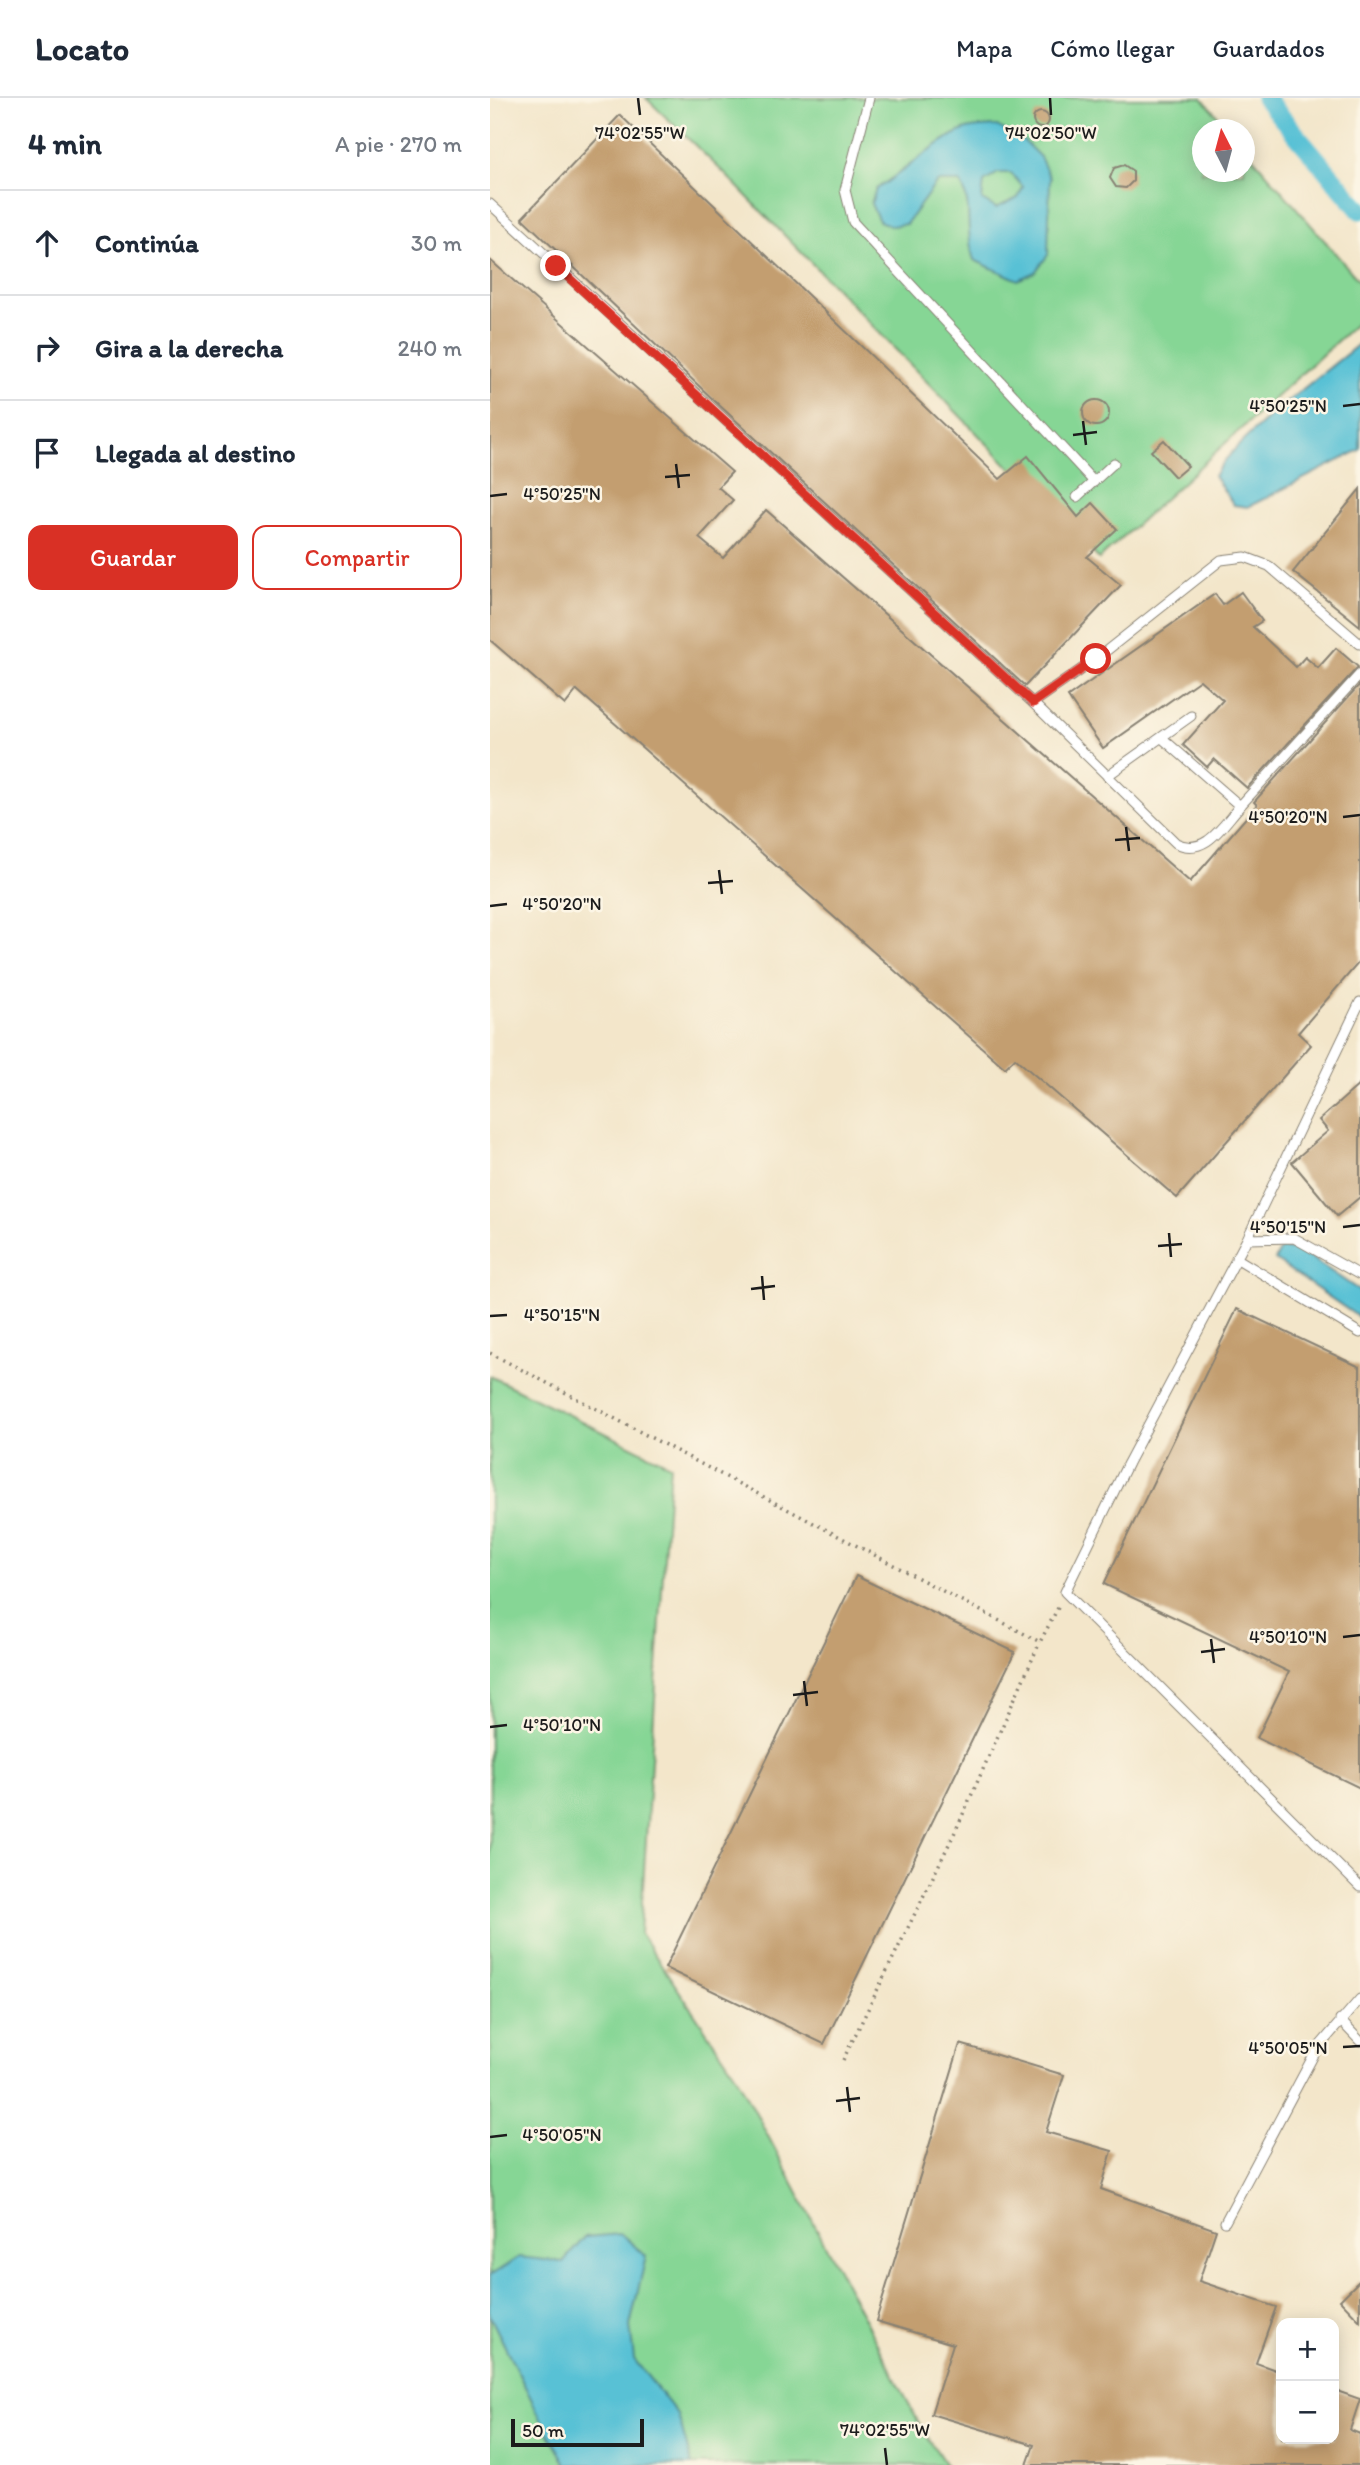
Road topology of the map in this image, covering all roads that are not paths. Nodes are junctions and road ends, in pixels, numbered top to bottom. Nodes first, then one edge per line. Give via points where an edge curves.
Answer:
1 (869, 98) edge
2 (490, 204) edge
3 (1114, 463) dead end
4 (1094, 482) junction
5 (1077, 497) dead end
6 (1360, 644) edge
7 (1360, 674) edge
8 (1033, 703) junction
9 (1191, 716) dead end
10 (1163, 738) junction
11 (1107, 776) junction
12 (1240, 806) junction
13 (1360, 1002) edge
14 (1247, 1239) junction
15 (1236, 1258) junction
16 (1360, 1275) edge
17 (1360, 1333) edge
18 (1360, 1887) edge
19 (1360, 1999) edge
20 (1340, 2020) junction
21 (1360, 2041) edge
22 (1225, 2222) dead end

1 - 4 lane via 845,190 853,222
2 - 8 lane
3 - 4 lane
4 - 5 lane
6 - 8 lane via 1269,566 1245,557 1222,560
7 - 12 lane
8 - 11 lane
9 - 10 lane
10 - 11 lane
10 - 12 lane
11 - 12 lane via 1176,843 1188,849 1201,847
13 - 14 lane
14 - 15 lane
14 - 16 lane via 1294,1238
15 - 17 lane
15 - 18 lane via 1065,1592
19 - 20 lane
20 - 21 lane
20 - 22 lane via 1317,2049

